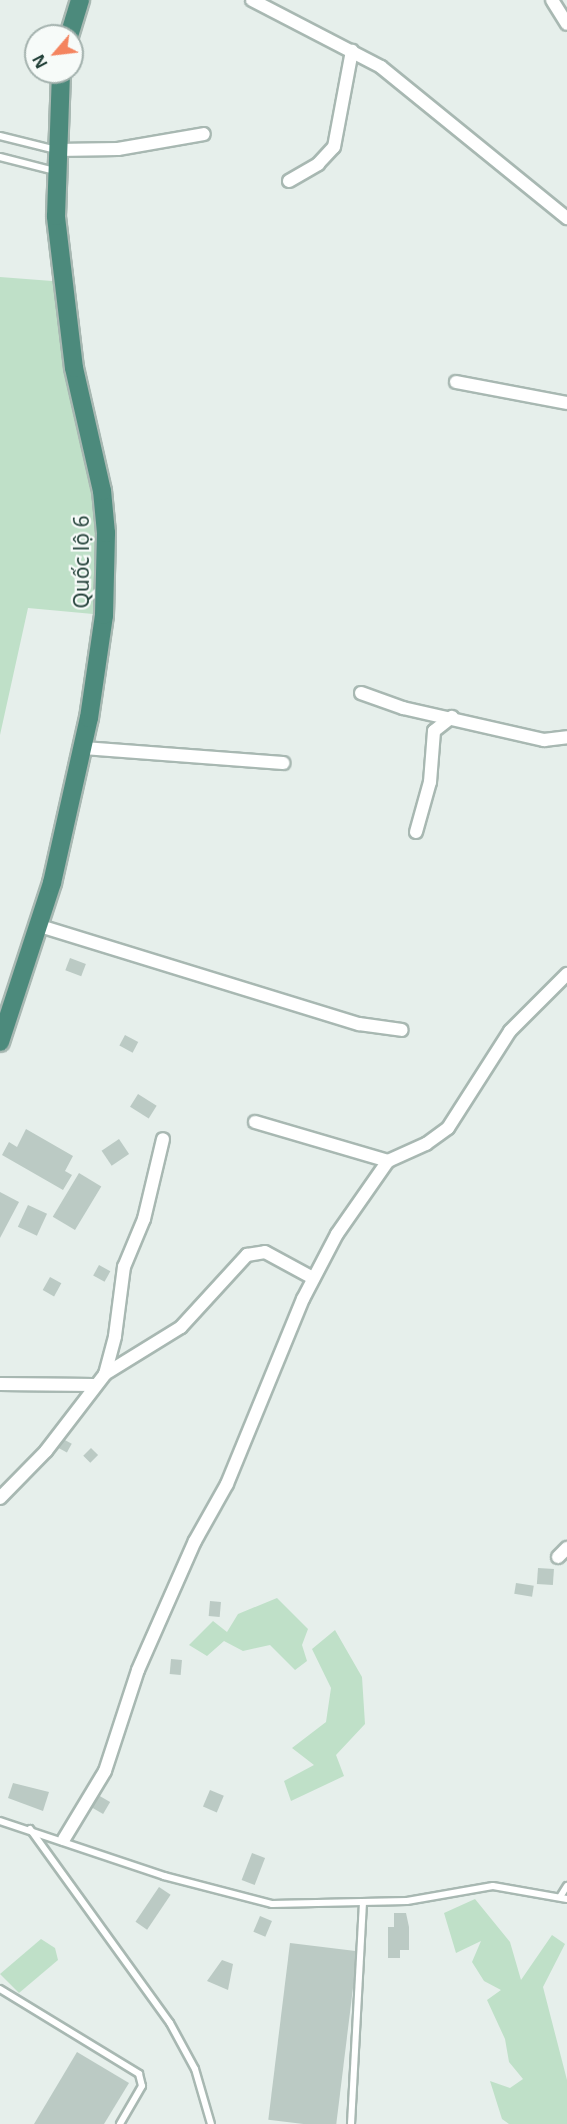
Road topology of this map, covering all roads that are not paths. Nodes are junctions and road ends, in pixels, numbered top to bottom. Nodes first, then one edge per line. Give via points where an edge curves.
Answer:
1 (80, 0) edge
2 (252, 0) edge
3 (552, 0) edge
4 (264, 3) edge
5 (73, 24) edge
6 (567, 24) edge
7 (352, 51) junction
8 (60, 84) edge
9 (204, 134) dead end
10 (0, 136) edge
11 (57, 150) junction
12 (0, 157) edge
13 (56, 171) junction
14 (289, 181) dead end
15 (567, 218) edge
16 (456, 382) dead end
17 (567, 403) edge
18 (361, 693) dead end
19 (454, 717) junction
20 (567, 737) edge
21 (83, 748) junction
22 (283, 763) dead end
23 (416, 832) dead end
24 (40, 926) junction
25 (567, 974) edge
26 (402, 1030) dead end
27 (0, 1042) edge
28 (255, 1122) dead end
29 (163, 1139) dead end
30 (388, 1161) junction
31 (313, 1278) junction
32 (105, 1374) junction
33 (0, 1384) edge
34 (94, 1385) junction
35 (0, 1498) edge
36 (0, 1822) edge
37 (29, 1829) junction
38 (64, 1839) junction
39 (567, 1886) edge
40 (563, 1898) edge
41 (363, 1902) junction
42 (0, 1989) edge
43 (120, 2124) edge
44 (211, 2124) edge
45 (351, 2124) edge

1 - 5 highway
2 - 4 street
3 - 6 street
4 - 7 street
7 - 14 street via 334,147 318,164
7 - 15 street via 381,67
8 - 11 highway, Quốc lộ 6
9 - 11 street via 118,149
10 - 11 lane
11 - 13 highway, Quốc lộ 6
12 - 13 lane
13 - 21 highway, Quốc lộ 6 via 63,293 106,533 104,615
16 - 17 street
18 - 19 street via 403,708
19 - 20 street via 544,740
19 - 23 street via 434,731 430,782
21 - 22 street
21 - 24 highway, Quốc lộ 6
24 - 26 street via 359,1024
24 - 27 highway, Quốc lộ 6
25 - 30 street via 510,1031 448,1128 426,1144
28 - 30 street
29 - 32 street via 144,1220 124,1267 115,1336
30 - 31 street via 351,1212
31 - 32 street via 265,1252 247,1255 181,1327
31 - 38 street via 227,1484 195,1541 138,1670 105,1771
32 - 34 street
33 - 34 street
34 - 35 street via 46,1451
36 - 37 lane
37 - 38 lane
37 - 44 lane via 171,2023 195,2068
38 - 41 lane via 164,1876 272,1904
39 - 40 lane
40 - 41 lane via 493,1886 425,1899
41 - 45 lane
42 - 43 lane via 139,2074 142,2086

